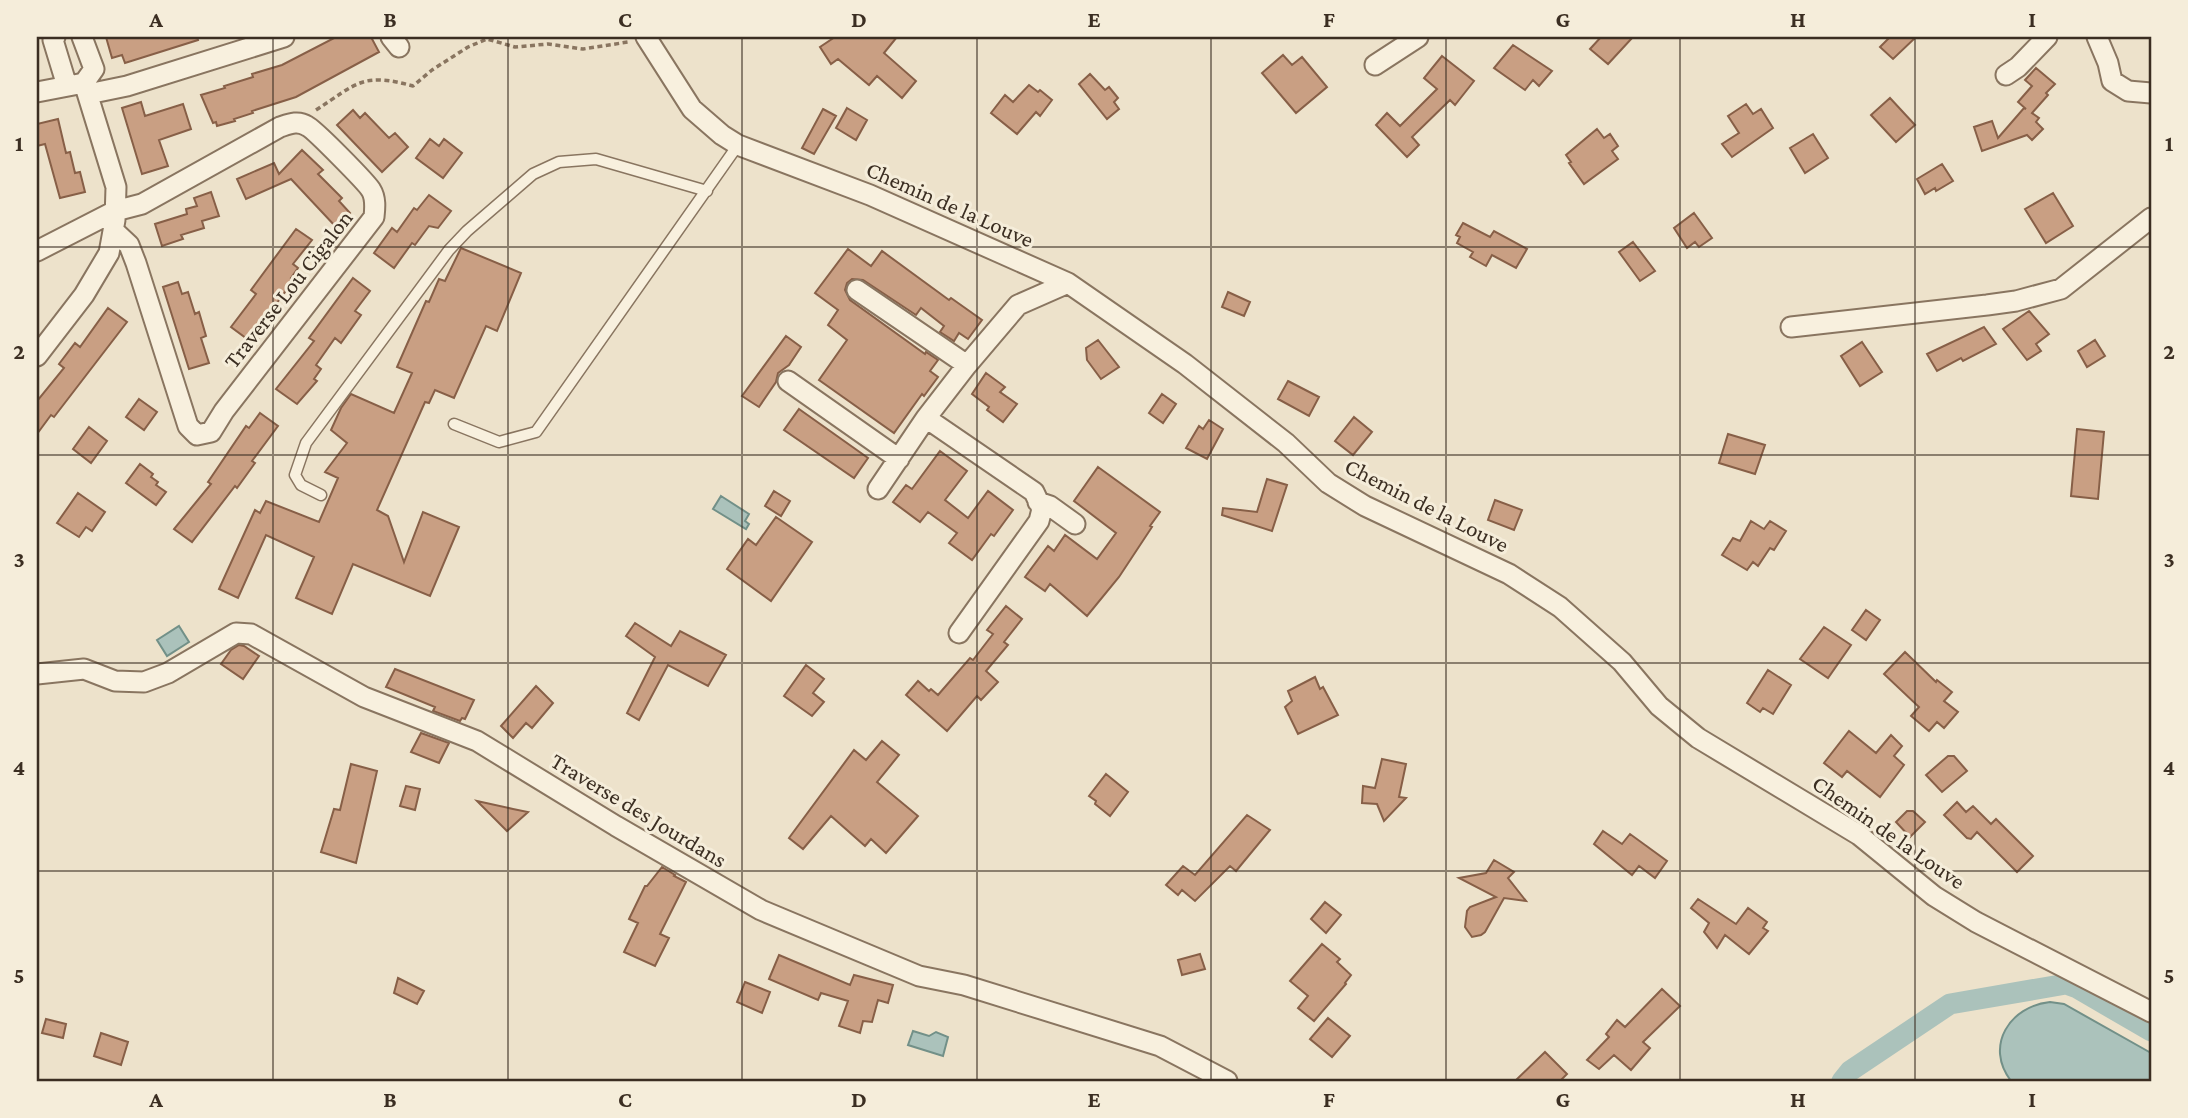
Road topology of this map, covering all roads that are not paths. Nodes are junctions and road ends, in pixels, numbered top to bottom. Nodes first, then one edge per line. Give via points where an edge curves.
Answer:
1 (55, 37) edge
2 (82, 37) edge
3 (284, 37) edge
4 (1418, 37) edge
5 (2047, 37) edge
6 (2097, 37) edge
7 (647, 38) edge
8 (1375, 65) dead end
9 (2007, 75) dead end
10 (83, 83) junction
11 (37, 92) edge
12 (2151, 93) edge
13 (738, 145) junction
14 (707, 191) junction
15 (2151, 218) edge
16 (114, 221) junction
17 (37, 251) edge
18 (1068, 283) junction
19 (857, 290) dead end
20 (1791, 327) dead end
21 (37, 356) edge
22 (967, 365) junction
23 (789, 381) dead end
24 (926, 418) junction
25 (454, 424) dead end
26 (899, 459) junction
27 (878, 489) dead end
28 (321, 495) dead end
29 (1038, 502) junction
30 (1075, 524) dead end
31 (959, 634) dead end
32 (37, 674) edge
33 (2151, 1012) edge
34 (1227, 1081) edge

1 - 10 street
2 - 10 street
3 - 10 street via 127,86
4 - 8 street
5 - 9 street
6 - 12 street via 2112,81 2128,91
7 - 13 street, Chemin de la Louve via 692,109
10 - 11 street
10 - 16 street via 116,187
13 - 14 lane
13 - 18 street, Chemin de la Louve via 870,195
14 - 25 lane via 536,432 499,442
14 - 28 lane via 596,159 559,162 533,174 449,250 306,443 295,475 301,485
15 - 20 street via 2061,289 2016,301
16 - 16 street, Traverse Lou Cigalon via 295,122 307,125 371,190 376,205 374,217 211,432 197,435 188,426 136,263
16 - 17 street
16 - 21 street via 108,253 84,295
18 - 22 street via 1018,305
18 - 33 street, Chemin de la Louve via 1185,364 1286,443 1328,483 1365,506 1508,574 1560,607 1622,662 1659,706 1698,738 1859,835 1965,916
19 - 22 street
22 - 24 street
23 - 26 street
24 - 26 street
24 - 29 street via 1034,492
26 - 27 street
29 - 30 street
29 - 31 street via 1042,509 1039,521
32 - 34 street, Traverse des Jourdans via 84,669 116,681 144,682 236,633 251,634 363,697 477,741 616,827 774,916 919,975 1160,1046

